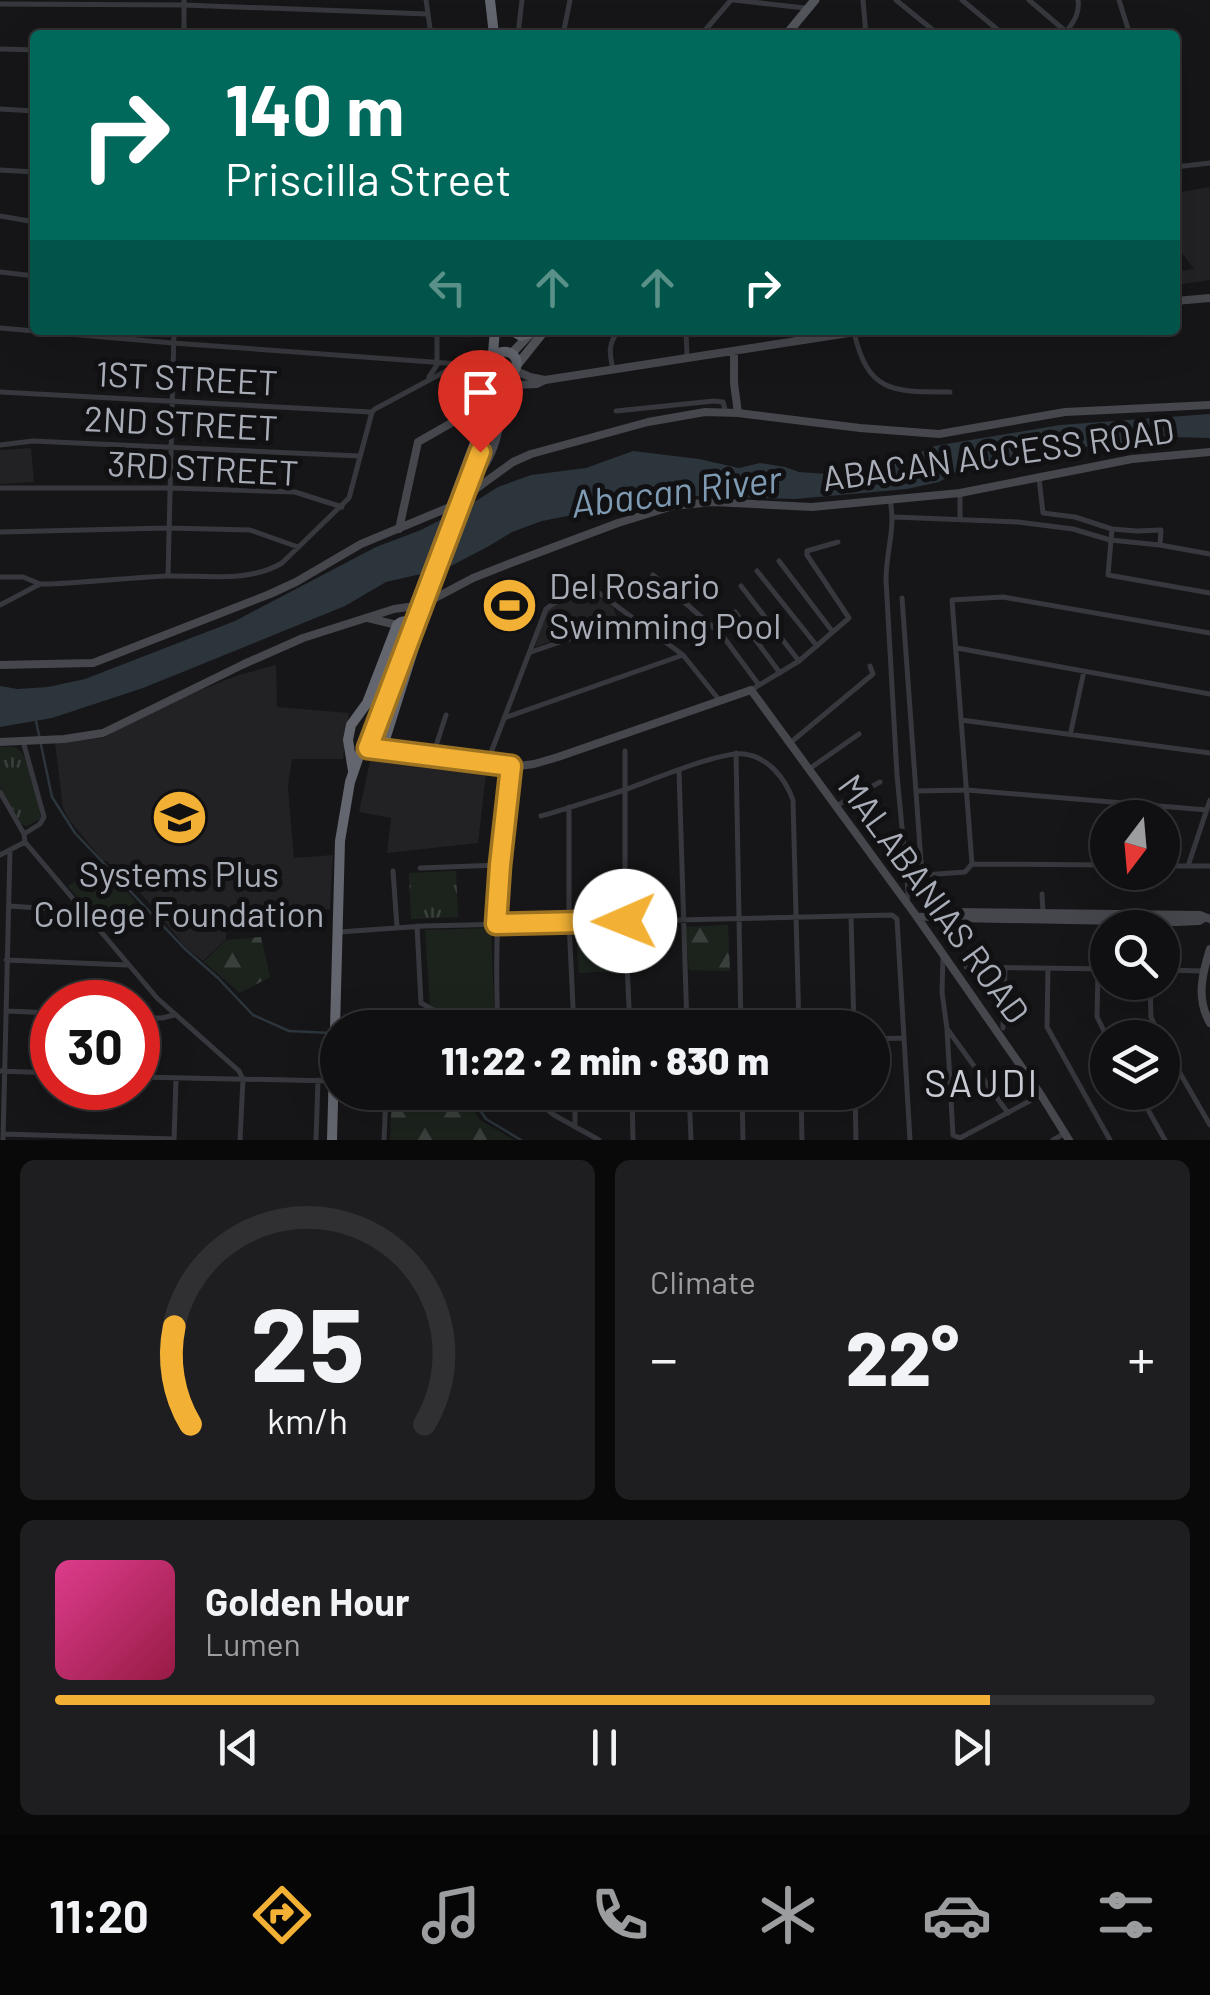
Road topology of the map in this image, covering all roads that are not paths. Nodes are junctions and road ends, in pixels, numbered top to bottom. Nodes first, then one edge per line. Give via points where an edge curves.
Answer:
1 (426, 0) edge
2 (490, 0) edge
3 (522, 0) edge
4 (570, 0) edge
5 (732, 0) edge
6 (863, 0) edge
7 (896, 0) edge
8 (962, 0) edge
9 (1029, 0) edge
10 (1078, 0) edge
11 (1119, 0) edge
12 (184, 3) edge
13 (0, 4) edge
14 (812, 4) edge
15 (428, 14) junction
16 (184, 30) edge
17 (430, 30) edge
18 (493, 30) edge
19 (519, 30) edge
20 (564, 30) edge
21 (705, 30) edge
22 (790, 30) edge
23 (866, 30) edge
24 (934, 30) edge
25 (998, 30) edge
26 (1065, 30) edge
27 (1070, 30) edge
28 (1128, 30) edge
29 (0, 49) edge
30 (30, 50) edge
31 (0, 109) edge
32 (30, 111) edge
33 (1210, 162) edge
34 (1180, 166) edge
35 (0, 170) edge
36 (30, 172) edge
37 (0, 216) edge
38 (30, 221) edge
39 (0, 272) edge
40 (30, 275) edge
41 (1210, 298) edge
42 (1180, 301) edge
43 (0, 328) edge
44 (30, 331) edge
45 (81, 335) edge
46 (174, 335) edge
47 (437, 335) edge
48 (495, 335) edge
49 (507, 335) edge
50 (533, 335) edge
51 (616, 335) edge
52 (686, 335) edge
53 (816, 335) edge
54 (861, 335) edge
55 (173, 343) junction
56 (734, 352) junction
57 (688, 359) junction
58 (437, 362) junction
59 (457, 363) junction
60 (503, 365) junction
61 (613, 369) junction
62 (427, 380) junction
63 (0, 392) edge
64 (950, 392) dead end
65 (172, 402) junction
66 (1210, 405) edge
67 (490, 409) junction
68 (616, 411) dead end
69 (372, 412) junction
70 (726, 413) junction
71 (738, 413) junction
72 (0, 444) edge
73 (170, 446) junction
74 (1210, 452) edge
75 (360, 456) junction
76 (1039, 478) junction
77 (465, 485) junction
78 (0, 488) edge
79 (169, 488) junction
80 (960, 493) junction
81 (468, 496) junction
82 (890, 498) junction
83 (342, 506) junction
84 (444, 510) junction
85 (894, 517) junction
86 (960, 518) junction
87 (167, 528) junction
88 (1112, 528) junction
89 (398, 529) junction
90 (0, 532) edge
91 (1110, 540) junction
92 (838, 542) dead end
93 (1160, 545) junction
94 (298, 548) junction
95 (1210, 554) edge
96 (779, 561) dead end
97 (757, 571) dead end
98 (652, 575) dead end
99 (168, 576) junction
100 (0, 577) edge
101 (40, 584) junction
102 (741, 586) dead end
103 (1210, 594) edge
104 (902, 598) dead end
105 (428, 602) junction
106 (0, 605) edge
107 (735, 612) dead end
108 (368, 618) junction
109 (630, 618) junction
110 (397, 625) junction
111 (417, 626) junction
112 (832, 631) junction
113 (1210, 633) edge
114 (817, 646) junction
115 (956, 648) junction
116 (530, 652) junction
117 (683, 655) junction
118 (799, 661) junction
119 (0, 666) edge
120 (870, 666) dead end
121 (1084, 671) junction
122 (780, 673) junction
123 (755, 688) junction
124 (1210, 694) edge
125 (720, 701) junction
126 (446, 715) dead end
127 (504, 718) junction
128 (962, 720) junction
129 (350, 729) junction
130 (1071, 733) junction
131 (860, 734) dead end
132 (372, 736) junction
133 (27, 741) junction
134 (0, 742) edge
135 (790, 742) junction
136 (382, 749) joint
137 (625, 752) dead end
138 (736, 753) junction
139 (1210, 754) edge
140 (433, 755) junction
141 (487, 763) junction
142 (511, 766) junction
143 (809, 769) junction
144 (680, 770) junction
145 (353, 773) junction
146 (880, 782) dead end
147 (626, 789) junction
148 (967, 790) junction
149 (916, 791) junction
150 (0, 792) edge
151 (1210, 800) edge
152 (836, 806) junction
153 (570, 807) junction
154 (1206, 810) junction
155 (541, 816) dead end
156 (25, 838) junction
157 (10, 850) junction
158 (0, 856) edge
159 (972, 864) junction
160 (500, 865) junction
161 (1090, 865) edge
162 (1180, 866) edge
163 (1188, 866) junction
164 (1210, 866) edge
165 (420, 868) dead end
166 (393, 871) dead end
167 (924, 875) junction
168 (1042, 894) dead end
169 (906, 904) junction
170 (9, 906) junction
171 (84, 911) junction
172 (1042, 914) junction
173 (851, 916) junction
174 (796, 917) junction
175 (921, 917) junction
176 (1021, 917) junction
177 (1062, 917) junction
178 (738, 918) junction
179 (1207, 919) edge
180 (683, 920) junction
181 (625, 921) junction
182 (569, 922) junction
183 (496, 924) junction
184 (417, 926) junction
185 (339, 928) junction
186 (397, 928) junction
187 (1210, 949) edge
188 (943, 957) junction
189 (6, 960) junction
190 (128, 966) junction
191 (966, 967) dead end
192 (1004, 968) junction
193 (1048, 968) junction
194 (1090, 969) edge
195 (1180, 970) edge
196 (1203, 971) junction
197 (336, 1010) edge
198 (431, 1010) edge
199 (498, 1010) edge
200 (573, 1010) edge
201 (629, 1010) edge
202 (686, 1010) edge
203 (741, 1010) edge
204 (799, 1010) edge
205 (854, 1010) edge
206 (8, 1011) junction
207 (30, 1012) edge
208 (174, 1015) junction
209 (160, 1018) edge
210 (1210, 1023) edge
211 (1002, 1028) dead end
212 (947, 1029) junction
213 (890, 1038) edge
214 (903, 1038) junction
215 (3, 1070) edge
216 (30, 1072) edge
217 (1180, 1073) edge
218 (160, 1078) edge
219 (176, 1078) junction
220 (242, 1080) junction
221 (318, 1080) joint
222 (1042, 1095) junction
223 (333, 1110) edge
224 (385, 1110) edge
225 (551, 1110) edge
226 (575, 1110) edge
227 (632, 1110) edge
228 (690, 1110) edge
229 (742, 1110) edge
230 (801, 1110) edge
231 (856, 1110) edge
232 (1148, 1110) edge
233 (1008, 1113) junction
234 (1210, 1126) edge
235 (575, 1127) junction
236 (3, 1137) edge
237 (1067, 1137) edge
238 (174, 1140) edge
239 (240, 1140) edge
240 (316, 1140) edge
241 (332, 1140) edge
242 (384, 1140) edge
243 (599, 1140) edge
244 (633, 1140) edge
245 (691, 1140) edge
246 (743, 1140) edge
247 (802, 1140) edge
248 (856, 1140) edge
249 (910, 1140) edge
250 (1053, 1140) edge
251 (1110, 1140) edge
252 (1165, 1140) edge

1 - 15 street
2 - 18 highway
3 - 19 street
4 - 20 street
5 - 14 street
5 - 21 street
6 - 23 street
7 - 24 street
8 - 25 street
9 - 26 street
10 - 27 street
11 - 28 street
12 - 13 street
12 - 15 street
12 - 16 street
14 - 22 main road
15 - 17 street
29 - 30 street
31 - 32 street
33 - 34 street
35 - 36 street
37 - 38 street
39 - 40 street
41 - 42 street
43 - 44 street
45 - 55 street
46 - 55 street
47 - 58 street
48 - 60 highway
49 - 60 highway
50 - 60 main road
51 - 61 street via 608,350
52 - 57 street
53 - 56 street
54 - 64 street via 858,348 871,376 886,386
55 - 58 street
55 - 65 street
56 - 57 street
56 - 71 street
57 - 61 street
58 - 59 street
58 - 62 street
59 - 60 street
59 - 62 street
60 - 61 street via 515,384
60 - 67 highway
62 - 69 street
63 - 65 street, 1ST STREET
65 - 69 street, 1ST STREET
65 - 73 street
66 - 71 street, ABACAN ACCESS ROAD via 1065,412 939,434
67 - 77 street via 500,415 490,458
67 - 89 street via 418,442
67 - 132 highway, bridge
68 - 70 street via 714,400 723,402
69 - 75 street
70 - 71 street, ABACAN ACCESS ROAD
70 - 81 street, ABACAN ACCESS ROAD via 674,416 544,450 513,462
72 - 73 street, 2ND STREET
73 - 75 street, 2ND STREET
73 - 79 street
74 - 76 street, ABACAN ACCESS ROAD via 1132,458
75 - 83 street
76 - 80 street, ABACAN ACCESS ROAD
76 - 88 street via 1043,513
77 - 81 street
77 - 84 street
78 - 79 street, 3RD STREET
79 - 83 street, 3RD STREET via 296,492
79 - 87 street
80 - 82 street, ABACAN ACCESS ROAD
80 - 86 street
81 - 84 street, ABACAN ACCESS ROAD
82 - 85 street
82 - 105 street, ABACAN ACCESS ROAD via 796,507 681,504 541,551
83 - 94 street
84 - 89 street, ABACAN ACCESS ROAD
85 - 86 street
85 - 169 street via 886,580
86 - 91 street via 1073,529
87 - 90 street
87 - 94 street via 255,531
87 - 99 street
88 - 91 street
88 - 93 street via 1161,530
89 - 119 street, ABACAN ACCESS ROAD via 270,594 93,663
91 - 93 street
91 - 103 street via 1108,575
92 - 112 street via 807,552 848,618
93 - 95 street
94 - 99 street via 253,575
96 - 112 street
97 - 114 street
98 - 123 street via 722,635
99 - 101 street
100 - 101 street
101 - 106 street
102 - 118 street
104 - 149 street
105 - 108 street, ABACAN ACCESS ROAD
105 - 111 street
107 - 122 street
108 - 110 street
108 - 133 street, ABACAN ACCESS ROAD via 273,651 103,733
109 - 116 street
109 - 116 street via 599,593 582,592 549,605
109 - 117 street
110 - 111 highway
110 - 129 highway
111 - 132 highway
112 - 114 street
113 - 115 street via 1003,596 952,600
114 - 118 street
115 - 121 street
115 - 128 street
116 - 127 street
117 - 125 street
117 - 127 street
118 - 122 street
120 - 135 street via 873,674
121 - 124 street
121 - 130 street
122 - 123 street
123 - 125 street
123 - 135 street, MALABANIAS ROAD
125 - 142 street
126 - 140 street
127 - 141 street
128 - 130 street
128 - 148 street
129 - 132 highway via 354,740
129 - 145 highway
130 - 139 street
131 - 143 street
132 - 136 highway
132 - 145 highway
132 - 185 highway via 347,823
133 - 134 street, ABACAN ACCESS ROAD
133 - 156 street via 44,817
135 - 143 street, MALABANIAS ROAD
136 - 140 street
137 - 147 street
138 - 144 street
138 - 174 street via 759,759 788,786
138 - 178 street
140 - 141 street
141 - 142 street
142 - 160 street
143 - 152 street, MALABANIAS ROAD
144 - 147 street
144 - 180 street
145 - 185 highway via 340,841
146 - 152 street
147 - 153 street
147 - 181 street
148 - 149 street
148 - 154 street
148 - 159 street
149 - 167 street
150 - 156 street
151 - 154 street
152 - 169 street, MALABANIAS ROAD
153 - 155 street
153 - 182 street
154 - 163 street
156 - 157 street
156 - 171 street
157 - 158 street
157 - 170 street
159 - 161 street
159 - 167 street via 966,872
160 - 165 street
160 - 183 street
162 - 163 street
163 - 164 street
166 - 186 street
167 - 175 street
168 - 172 street
169 - 175 street, MALABANIAS ROAD
170 - 171 street
170 - 189 street
171 - 190 street
172 - 176 street
172 - 177 street
173 - 174 street
173 - 205 street
173 - 214 street via 897,920
174 - 178 street
174 - 204 street
175 - 176 street
175 - 188 street, MALABANIAS ROAD
176 - 177 street
177 - 179 street
178 - 180 street
178 - 203 street
180 - 181 street
180 - 202 street
181 - 182 street
181 - 201 street
182 - 183 street
182 - 200 street
183 - 184 street
183 - 199 street
184 - 186 street
184 - 198 street via 421,1002
185 - 186 street
185 - 197 highway
187 - 196 street
188 - 212 street
188 - 222 street, MALABANIAS ROAD
189 - 190 street
189 - 206 street
190 - 208 street
191 - 192 street
192 - 193 street
192 - 211 street
193 - 194 street
193 - 251 street via 1047,1028
195 - 196 street
196 - 210 street via 1202,1008
206 - 207 street
206 - 215 street
208 - 209 street
208 - 220 street
212 - 233 street
212 - 233 street via 954,1135 960,1138
213 - 214 street
214 - 249 street
215 - 216 street
215 - 236 street
217 - 234 street
218 - 219 street
219 - 220 street
219 - 238 street
220 - 221 street
220 - 239 street
221 - 240 street
222 - 233 street
222 - 237 street, MALABANIAS ROAD
223 - 241 highway
224 - 242 street
225 - 235 street
226 - 235 street
227 - 244 street
228 - 245 street
229 - 246 street
230 - 247 street
231 - 248 street
232 - 252 street
235 - 243 street
236 - 238 street
237 - 250 street

